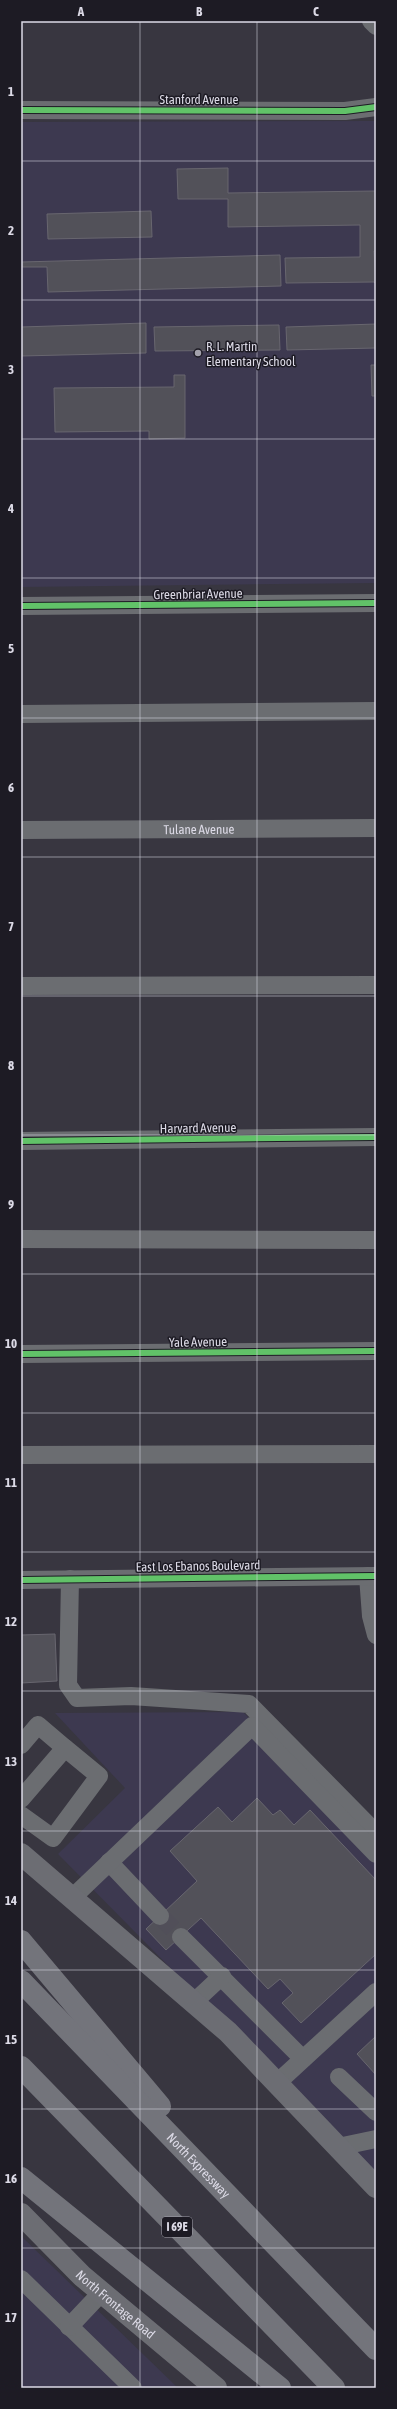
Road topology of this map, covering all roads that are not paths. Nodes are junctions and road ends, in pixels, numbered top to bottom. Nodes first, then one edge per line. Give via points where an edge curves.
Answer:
1 (371, 21) edge
2 (376, 26) edge
3 (376, 107) edge
4 (21, 110) edge
5 (376, 603) edge
6 (21, 606) edge
7 (376, 710) edge
8 (21, 714) edge
9 (376, 828) edge
10 (21, 830) edge
11 (376, 985) edge
12 (21, 986) edge
13 (376, 1137) edge
14 (21, 1140) edge
15 (21, 1239) edge
16 (376, 1240) edge
17 (376, 1351) edge
18 (21, 1354) edge
19 (376, 1454) edge
20 (21, 1455) edge
21 (372, 1576) edge
22 (70, 1579) junction
23 (21, 1580) edge
24 (376, 1635) edge
25 (21, 1746) edge
26 (65, 1748) junction
27 (21, 1799) edge
28 (21, 1817) edge
29 (376, 1833) edge
30 (21, 1854) edge
31 (376, 1854) edge
32 (109, 1862) junction
33 (72, 1898) junction
34 (160, 1916) tunnel mouth
35 (181, 1937) tunnel mouth
36 (21, 1941) edge
37 (222, 1976) junction
38 (21, 1982) edge
39 (376, 1992) edge
40 (194, 2002) junction
41 (303, 2059) junction
42 (21, 2067) edge
43 (339, 2078) dead end
44 (277, 2083) junction
45 (376, 2112) edge
46 (376, 2139) edge
47 (338, 2147) junction
48 (21, 2178) edge
49 (376, 2187) edge
50 (24, 2222) edge
51 (287, 2257) junction
52 (21, 2280) edge
53 (102, 2292) junction
54 (70, 2327) junction
55 (376, 2349) edge
56 (133, 2388) edge
57 (216, 2388) edge
58 (280, 2388) edge
59 (334, 2388) edge

1 - 2 street
3 - 4 street, Stanford Avenue via 344,111
5 - 6 street, Greenbriar Avenue
7 - 8 street
9 - 10 street, Tulane Avenue
11 - 12 street
13 - 14 street, Harvard Avenue
15 - 16 street
17 - 18 street, Yale Avenue
19 - 20 street
21 - 22 street, East Los Ebanos Boulevard
21 - 24 street via 371,1616
22 - 23 street, East Los Ebanos Boulevard
22 - 29 street via 68,1685 77,1698 131,1696 249,1704
25 - 26 street via 38,1725
26 - 27 street
26 - 28 street via 99,1776 53,1838
30 - 33 main road
31 - 32 street via 252,1726
32 - 33 street
32 - 34 street
33 - 40 main road
35 - 37 street
36 - 51 highway
37 - 40 street
37 - 41 street
38 - 51 highway, North Expressway
39 - 41 street
40 - 44 main road via 228,2032
41 - 44 street
42 - 59 highway, I 69E
43 - 45 street
44 - 47 main road
46 - 47 street
47 - 49 main road
48 - 58 highway
50 - 53 main road, North Frontage Road
51 - 55 highway, North Expressway
52 - 54 street
53 - 54 street
53 - 57 main road, North Frontage Road
54 - 56 street

